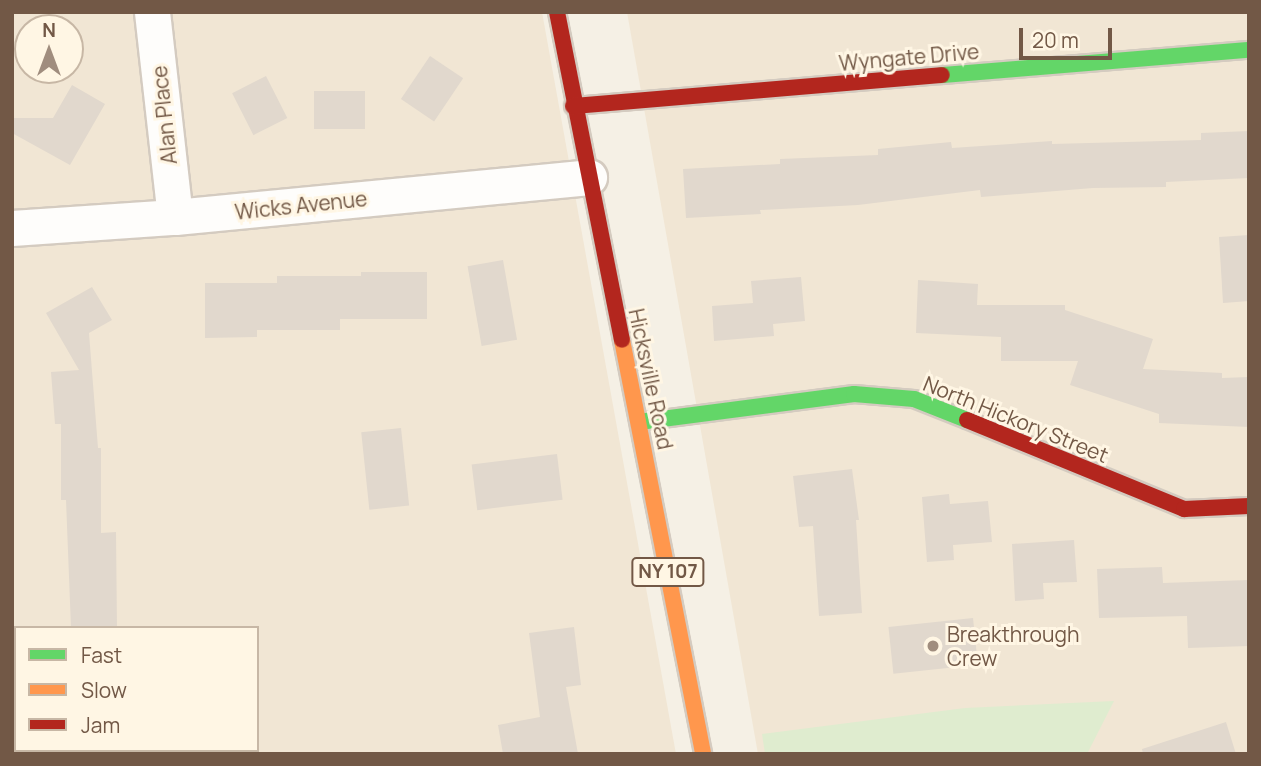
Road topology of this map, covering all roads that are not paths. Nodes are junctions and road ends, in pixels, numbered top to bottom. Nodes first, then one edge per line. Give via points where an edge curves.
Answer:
1 (152, 12) edge
2 (557, 12) edge
3 (1249, 50) edge
4 (573, 106) junction
5 (589, 177) junction
6 (175, 217) junction
7 (12, 228) edge
8 (639, 422) junction
9 (1249, 506) edge
10 (703, 754) edge

1 - 6 street, Alan Place
2 - 4 street, Hicksville Road / NY 107
3 - 4 street, Wyngate Drive
4 - 5 street, Hicksville Road / NY 107
5 - 6 street, Wicks Avenue
5 - 8 street, Hicksville Road / NY 107
6 - 7 street, Wicks Avenue
8 - 9 street, North Hickory Street via 854,394 914,399 1184,509
8 - 10 street, Hicksville Road / NY 107

